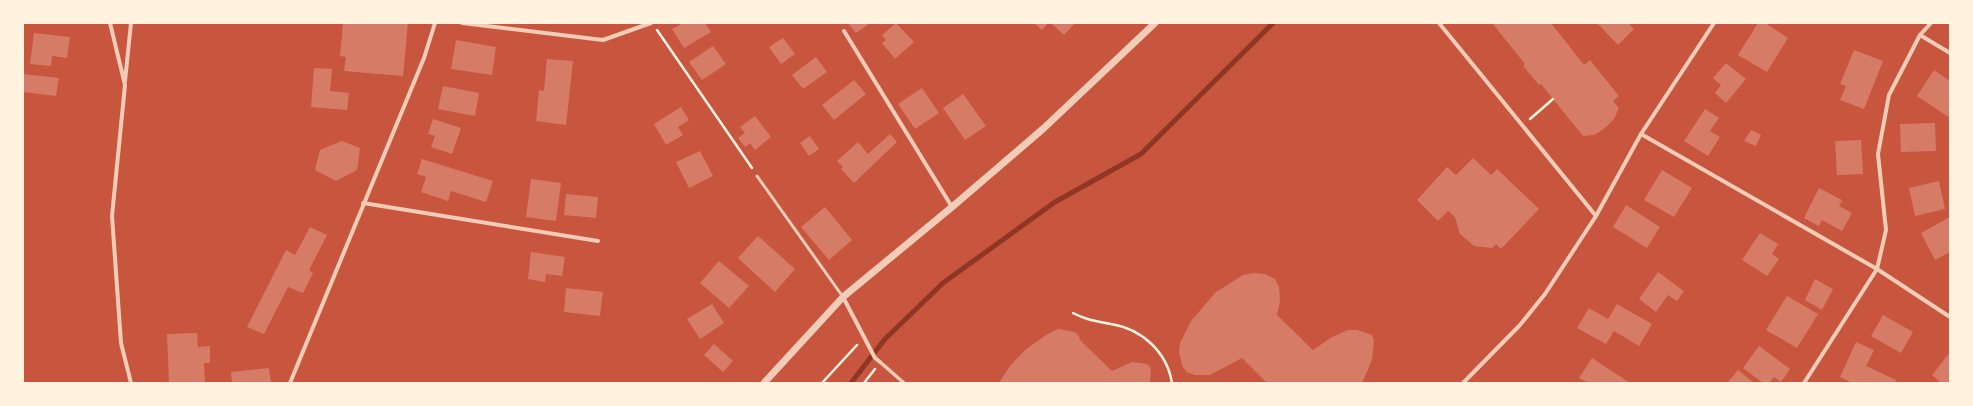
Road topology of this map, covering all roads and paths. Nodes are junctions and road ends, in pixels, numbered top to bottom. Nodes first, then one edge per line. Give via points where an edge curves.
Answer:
1 (110, 23) edge
2 (131, 23) edge
3 (435, 23) edge
4 (462, 23) edge
5 (651, 23) edge
6 (1149, 23) edge
7 (1155, 23) edge
8 (1439, 23) edge
9 (1714, 23) edge
10 (1931, 23) edge
11 (656, 28) dead end
12 (844, 30) dead end
13 (1144, 33) junction
14 (1920, 34) junction
15 (1950, 53) edge
16 (125, 85) junction
17 (1553, 99) dead end
18 (1522, 126) junction
19 (1641, 134) junction
20 (757, 176) joint
21 (363, 203) junction
22 (952, 207) junction
23 (1596, 216) junction
24 (598, 241) dead end
25 (1877, 270) junction
26 (843, 297) junction
27 (1073, 313) dead end
28 (1950, 317) edge
29 (864, 337) junction
30 (880, 362) junction
31 (131, 383) edge
32 (290, 383) edge
33 (764, 383) edge
34 (822, 383) edge
35 (864, 383) edge
36 (904, 383) edge
37 (1172, 383) edge
38 (1463, 383) edge
39 (1804, 383) edge

1 - 16 street
2 - 16 street
3 - 21 street via 424,58
4 - 5 street via 603,40
6 - 13 street
7 - 13 street
8 - 18 street
9 - 19 street
10 - 14 street
11 - 20 path
12 - 22 street
13 - 22 street via 1044,128
14 - 15 street
14 - 25 street via 1889,95 1878,154 1886,230
16 - 31 street via 112,216 121,343
17 - 18 path
18 - 23 street
19 - 23 street
19 - 25 street
20 - 26 lane
21 - 24 street
21 - 32 street
22 - 26 street
23 - 38 street via 1545,294 1520,325
25 - 28 street
25 - 39 street
26 - 29 street
26 - 33 street
27 - 37 path via 1093,322 1123,327 1143,337 1166,362
29 - 30 street via 875,358
29 - 34 path
30 - 35 path
30 - 36 street

